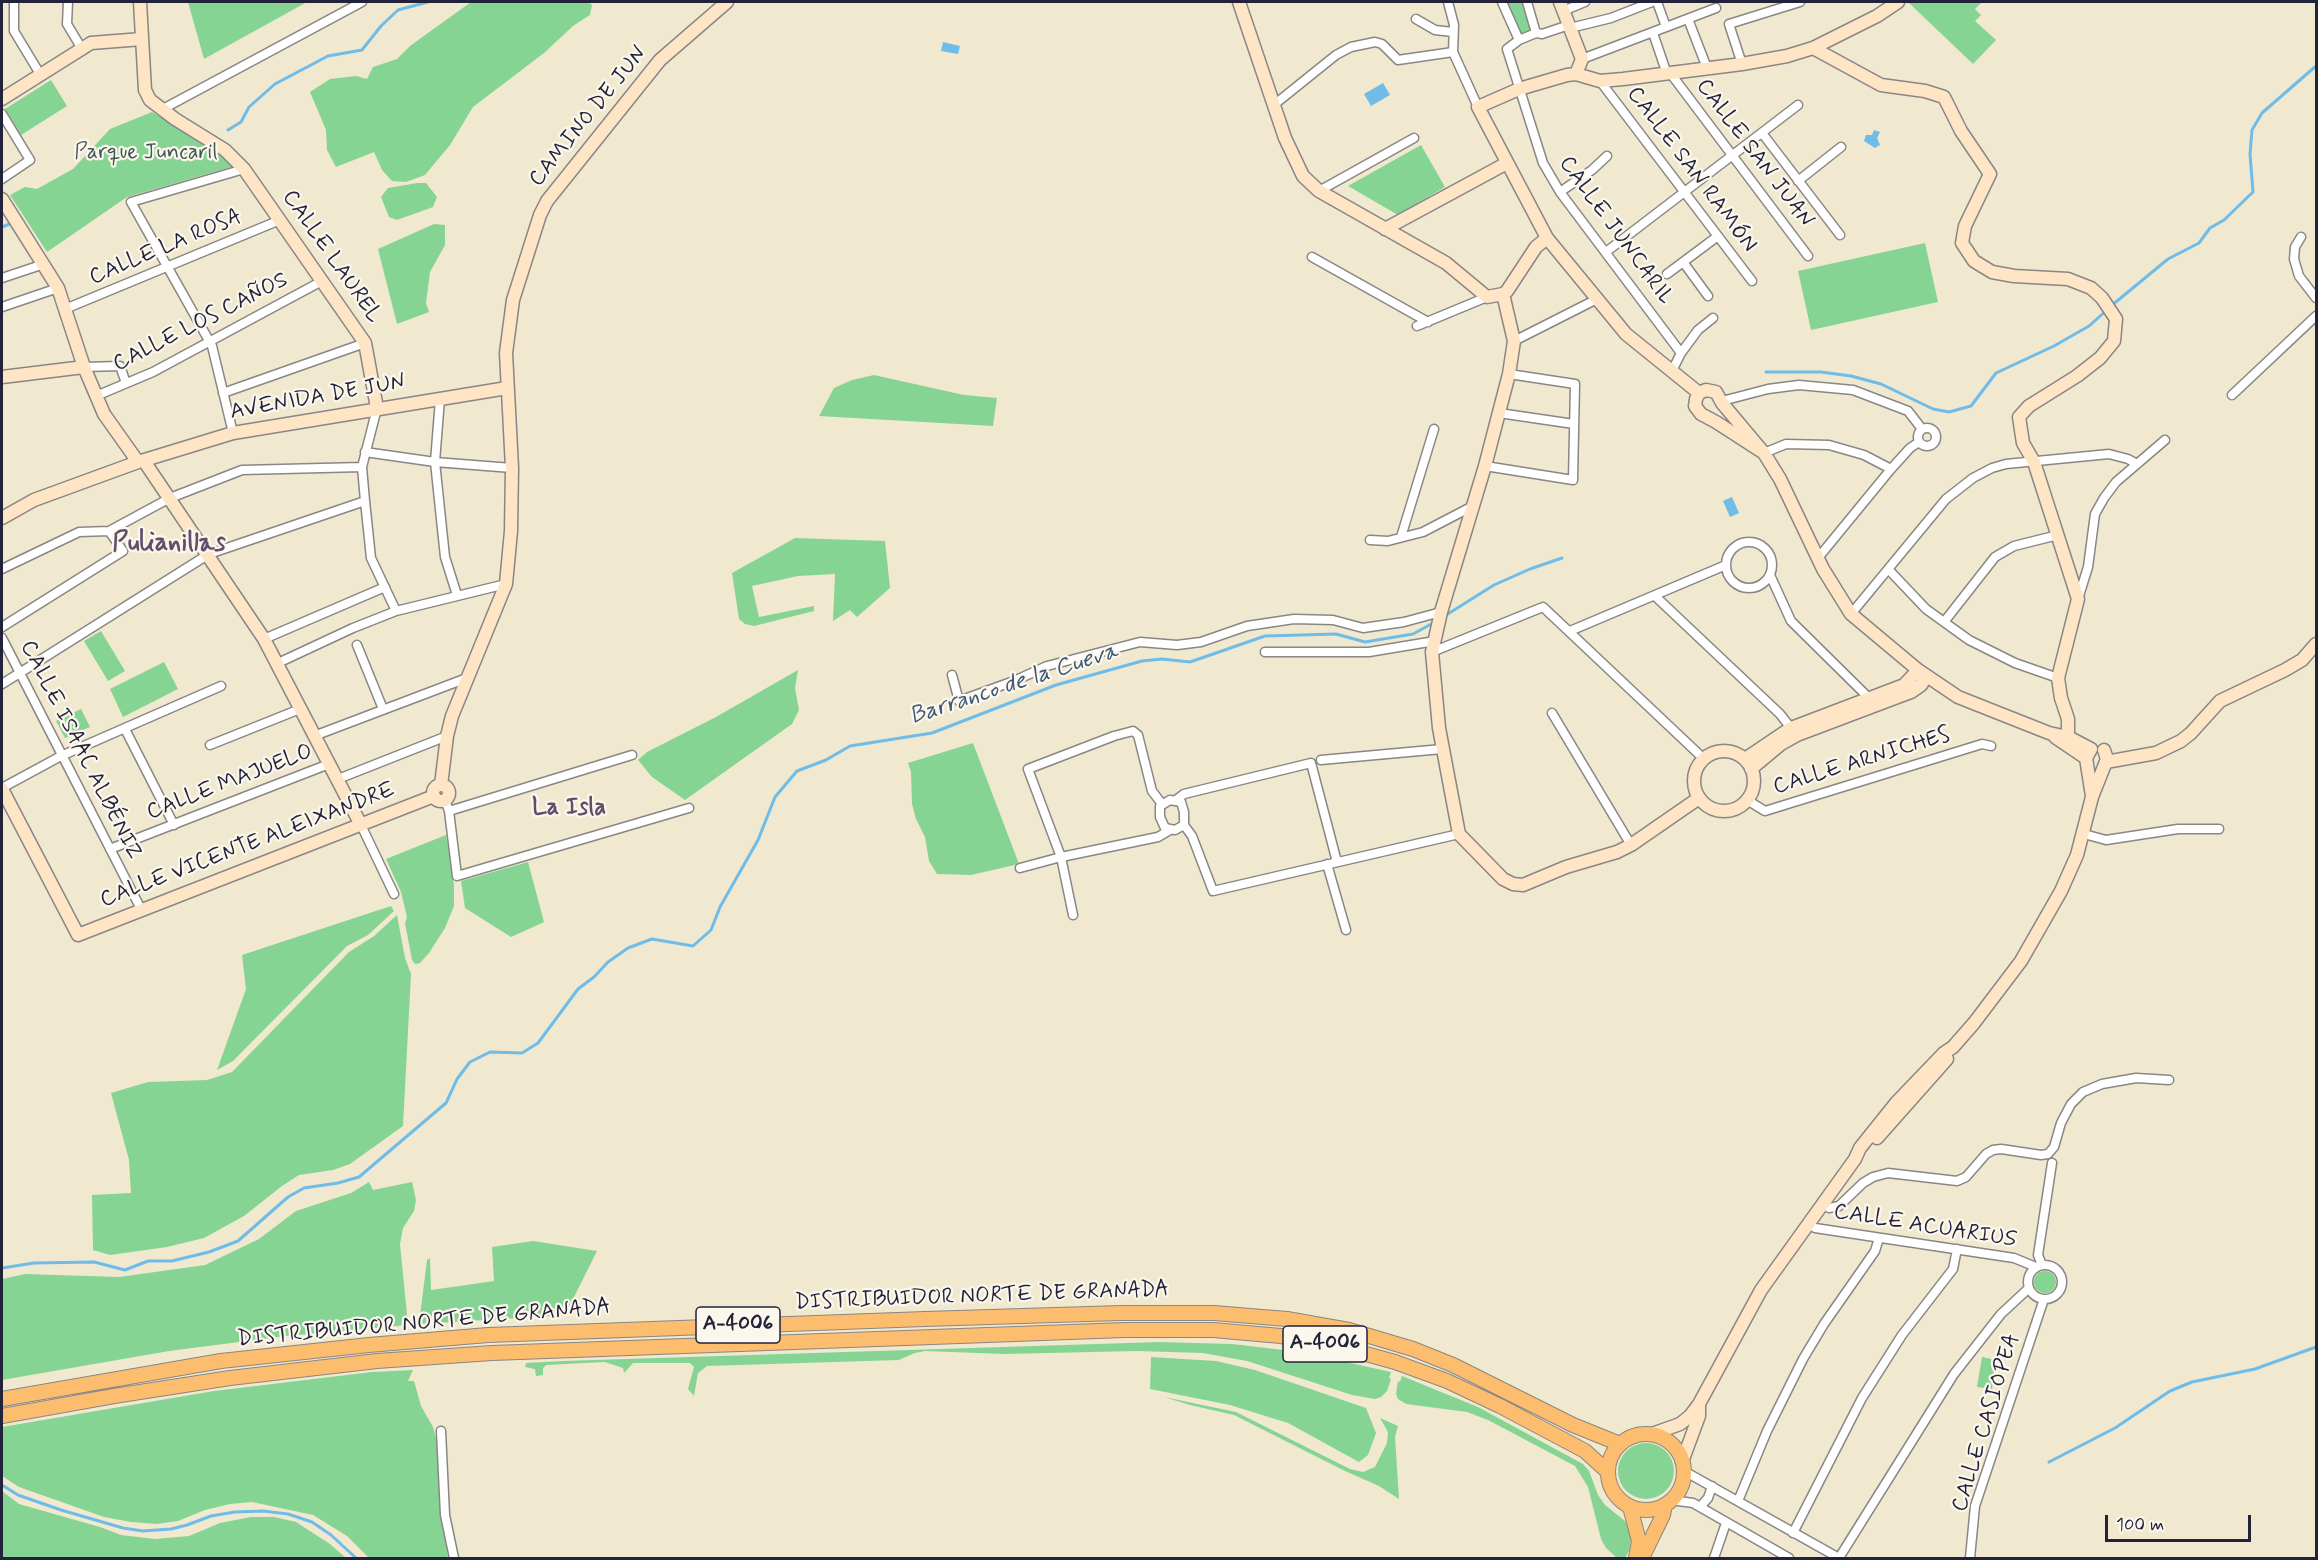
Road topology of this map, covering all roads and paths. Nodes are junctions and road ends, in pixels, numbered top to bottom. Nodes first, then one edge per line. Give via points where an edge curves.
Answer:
1 (14, 2) edge
2 (68, 2) edge
3 (140, 2) edge
4 (362, 2) edge
5 (726, 2) edge
6 (1239, 2) edge
7 (1448, 2) edge
8 (1502, 2) edge
9 (1527, 2) edge
10 (1585, 2) edge
11 (1652, 2) edge
12 (1657, 2) edge
13 (1800, 2) edge
14 (1898, 2) edge
15 (1562, 6) edge
16 (1716, 8) dead end
17 (1416, 19) dead end
18 (1688, 19) junction
19 (1570, 27) junction
20 (1666, 27) junction
21 (1452, 32) junction
22 (1536, 33) junction
23 (1653, 33) junction
24 (142, 39) junction
25 (1518, 40) junction
26 (1813, 48) junction
27 (82, 49) junction
28 (1453, 52) junction
29 (1582, 59) junction
30 (1742, 64) junction
31 (1707, 69) junction
32 (40, 74) junction
33 (1576, 74) junction
34 (1669, 74) junction
35 (1600, 81) junction
36 (1519, 89) junction
37 (2, 99) edge
38 (1275, 104) junction
39 (1798, 105) dead end
40 (1478, 107) junction
41 (161, 110) junction
42 (2, 114) edge
43 (1762, 133) junction
44 (1413, 138) dead end
45 (1841, 147) dead end
46 (1607, 156) dead end
47 (1732, 156) junction
48 (1507, 163) junction
49 (244, 169) junction
50 (2, 179) edge
51 (1798, 181) junction
52 (1319, 191) junction
53 (1560, 192) junction
54 (1685, 192) junction
55 (2, 200) edge
56 (280, 220) junction
57 (1385, 230) junction
58 (1718, 236) junction
59 (1840, 236) dead end
60 (2301, 237) dead end
61 (1547, 238) junction
62 (1606, 252) junction
63 (1808, 256) dead end
64 (1312, 257) dead end
65 (1683, 262) junction
66 (44, 264) junction
67 (166, 268) junction
68 (1667, 274) dead end
69 (2, 278) edge
70 (322, 280) junction
71 (1752, 281) dead end
72 (58, 288) junction
73 (1503, 294) junction
74 (1708, 296) dead end
75 (1487, 297) junction
76 (2316, 298) edge
77 (1597, 299) junction
78 (2, 307) edge
79 (65, 309) junction
80 (2316, 316) edge
81 (1713, 318) dead end
82 (1428, 322) junction
83 (1417, 326) dead end
84 (209, 341) junction
85 (1514, 341) junction
86 (366, 343) junction
87 (1681, 353) junction
88 (84, 367) junction
89 (1672, 371) junction
90 (2, 373) edge
91 (1509, 374) junction
92 (126, 383) junction
93 (507, 388) junction
94 (223, 393) junction
95 (1699, 393) junction
96 (2232, 394) dead end
97 (96, 396) junction
98 (440, 399) junction
99 (1722, 402) junction
100 (377, 408) junction
101 (1499, 413) junction
102 (1708, 417) junction
103 (1574, 424) junction
104 (1434, 429) dead end
105 (1922, 429) junction
106 (233, 434) junction
107 (2165, 440) dead end
108 (1919, 442) junction
109 (365, 452) junction
110 (1764, 453) junction
111 (141, 461) junction
112 (435, 462) junction
113 (2034, 462) junction
114 (2137, 464) junction
115 (1485, 466) junction
116 (362, 467) junction
117 (512, 468) junction
118 (1891, 470) junction
119 (170, 498) junction
120 (365, 501) junction
121 (1473, 506) junction
122 (2, 518) edge
123 (109, 531) junction
124 (2058, 535) junction
125 (1401, 537) junction
126 (1370, 540) dead end
127 (208, 554) junction
128 (1818, 558) junction
129 (1726, 565) junction
130 (2, 568) edge
131 (1889, 570) junction
132 (1770, 575) junction
133 (506, 584) junction
134 (385, 587) junction
135 (457, 595) junction
136 (1655, 596) junction
137 (2078, 599) junction
138 (396, 611) junction
139 (1441, 612) junction
140 (1851, 614) junction
141 (1944, 622) junction
142 (2, 627) edge
143 (1570, 631) junction
144 (2, 638) edge
145 (264, 639) junction
146 (2316, 644) edge
147 (357, 645) dead end
148 (1434, 646) junction
149 (2, 651) edge
150 (1265, 652) dead end
151 (278, 663) junction
152 (18, 673) junction
153 (1923, 673) junction
154 (952, 675) dead end
155 (2, 678) edge
156 (467, 678) junction
157 (2058, 678) junction
158 (2, 684) edge
159 (221, 686) dead end
160 (1870, 702) junction
161 (300, 709) junction
162 (383, 710) junction
163 (1552, 713) dead end
164 (125, 729) junction
165 (1794, 731) junction
166 (2049, 733) junction
167 (314, 736) junction
168 (447, 736) junction
169 (2068, 737) junction
170 (210, 745) dead end
171 (1991, 746) dead end
172 (1442, 749) junction
173 (632, 755) dead end
174 (61, 756) junction
175 (2097, 758) junction
176 (1704, 759) junction
177 (1321, 760) dead end
178 (329, 764) junction
179 (1748, 764) junction
180 (338, 779) junction
181 (2, 789) edge
182 (442, 798) junction
183 (1699, 798) junction
184 (1176, 800) junction
185 (1747, 800) junction
186 (1162, 804) junction
187 (689, 808) dead end
188 (174, 825) junction
189 (361, 825) junction
190 (1184, 825) junction
191 (2219, 829) dead end
192 (1170, 830) junction
193 (1460, 834) junction
194 (2084, 834) junction
195 (1631, 845) junction
196 (110, 849) junction
197 (1061, 856) junction
198 (1337, 862) junction
199 (1327, 864) junction
200 (1020, 868) dead end
201 (394, 894) dead end
202 (142, 911) junction
203 (1073, 915) dead end
204 (1346, 930) dead end
205 (2169, 1080) dead end
206 (2052, 1162) dead end
207 (1822, 1204) junction
208 (1808, 1223) junction
209 (1879, 1238) junction
210 (1958, 1249) junction
211 (2039, 1266) junction
212 (2029, 1288) junction
213 (2044, 1299) junction
214 (2, 1399) edge
215 (1700, 1404) junction
216 (2, 1416) edge
217 (441, 1431) dead end
218 (1652, 1434) junction
219 (1620, 1444) junction
220 (1683, 1466) junction
221 (1608, 1471) junction
222 (1712, 1486) junction
223 (1738, 1501) junction
224 (1668, 1502) junction
225 (1630, 1506) junction
226 (1700, 1507) junction
227 (1726, 1523) junction
228 (1793, 1533) junction
229 (1778, 1556) edge
230 (454, 1558) edge
231 (1636, 1558) edge
232 (1642, 1558) edge
233 (1714, 1558) edge
234 (1789, 1558) edge
235 (1836, 1558) edge
236 (1970, 1558) edge

1 - 32 street via 14,31
2 - 27 street via 67,24
3 - 24 street
4 - 41 street
5 - 93 street, CAMINO DE JUN via 660,60 547,201 513,300 506,353
6 - 38 street
7 - 21 street
8 - 25 street
9 - 22 street
10 - 15 street
11 - 19 street via 1611,18
12 - 20 street
13 - 30 street via 1728,24
14 - 26 street
15 - 19 street
16 - 18 street
17 - 21 street via 1435,30
18 - 20 street
18 - 31 street
19 - 22 street
19 - 29 street
20 - 23 street
21 - 28 street
22 - 25 street
23 - 29 street
23 - 34 street, CALLE SAN JUAN
24 - 27 street via 99,41
24 - 41 street via 145,90
25 - 36 street, CALLE JUNCARIL via 1507,49
26 - 30 street
26 - 113 street via 1881,85 1944,97 1990,174 1965,226 1962,243 1974,261 1992,272 2068,279 2091,288 2116,319 2114,341 2100,358 2029,406 2019,417 2023,443
27 - 32 street
28 - 38 street via 1398,60 1375,42 1351,47
28 - 40 street
29 - 33 street
30 - 31 street
31 - 34 street
32 - 37 street
33 - 35 street
33 - 36 street
34 - 35 street
34 - 47 street, CALLE SAN JUAN
35 - 54 street, CALLE SAN RAMÓN
36 - 40 street
36 - 53 street, CALLE JUNCARIL via 1543,163
38 - 52 street via 1285,138 1303,176
39 - 43 street
40 - 48 street
41 - 49 street, CALLE LAUREL via 225,150
42 - 50 street via 30,160
43 - 47 street
43 - 51 street
44 - 52 street
45 - 51 street
46 - 53 street
47 - 54 street
47 - 63 street, CALLE SAN JUAN
48 - 57 street
48 - 61 street
49 - 56 street, CALLE LAUREL
49 - 67 street via 131,202
51 - 59 street
52 - 57 street
53 - 62 street, CALLE JUNCARIL
54 - 58 street, CALLE SAN RAMÓN
54 - 62 street
55 - 66 street
56 - 67 street, CALLE LA ROSA
56 - 70 street, CALLE LAUREL
57 - 75 street via 1446,263
58 - 65 street
58 - 71 street, CALLE SAN RAMÓN
60 - 76 street via 2294,259 2300,276
61 - 73 street via 1536,247
61 - 77 street
62 - 87 street, CALLE JUNCARIL
64 - 82 street
65 - 68 street
65 - 74 street
66 - 69 street
66 - 72 street
67 - 79 street, CALLE LA ROSA
67 - 84 street
70 - 84 street, CALLE LOS CAÑOS
70 - 86 street, CALLE LAUREL
72 - 78 street
72 - 79 street
73 - 75 street
73 - 85 street
75 - 82 street
77 - 85 street
77 - 89 street via 1626,334
79 - 88 street
80 - 96 street
81 - 87 street
82 - 83 street
84 - 92 street, CALLE LOS CAÑOS
84 - 94 street
85 - 91 street
86 - 94 street
86 - 100 street, CALLE LAUREL
87 - 89 street
88 - 90 street
88 - 92 street via 120,366
88 - 97 street
89 - 95 street
91 - 101 street
91 - 103 street via 1575,384
92 - 97 street, CALLE LOS CAÑOS
93 - 98 street, AVENIDA DE JUN
93 - 117 street, CAMINO DE JUN
94 - 106 street
95 - 99 street via 1712,390
95 - 102 street via 1695,406
97 - 111 street via 104,414
98 - 100 street, AVENIDA DE JUN
98 - 112 street
99 - 102 street via 1717,414
99 - 105 street via 1799,385 1853,390 1908,411
99 - 110 street
100 - 106 street, AVENIDA DE JUN
100 - 109 street, CALLE LAUREL
101 - 103 street
101 - 115 street
102 - 110 street
103 - 115 street via 1573,480
104 - 125 street
105 - 108 street via 1917,436
105 - 108 street via 1931,429 1936,440 1929,446
106 - 111 street, AVENIDA DE JUN
107 - 114 street
108 - 118 street
109 - 112 street
109 - 116 street, CALLE LAUREL
110 - 118 street via 1786,444 1829,445 1864,455
110 - 128 street
111 - 119 street
111 - 122 street, AVENIDA DE JUN via 34,500
112 - 117 street
112 - 135 street via 446,557
113 - 114 street via 2109,454
113 - 124 street
113 - 131 street via 2006,464 1973,478 1946,499
114 - 137 street via 2116,482 2095,514 2088,567
115 - 121 street
116 - 119 street via 242,470
116 - 120 street, CALLE LAUREL
117 - 133 street, CAMINO DE JUN
118 - 128 street
119 - 123 street
119 - 127 street
120 - 127 street
120 - 134 street, CALLE LAUREL via 371,558
121 - 125 street via 1423,532
121 - 139 street
123 - 130 street via 79,532
123 - 142 street via 123,551
124 - 137 street
124 - 141 street via 2014,546 1995,557
125 - 126 street
127 - 145 street
127 - 152 street
128 - 140 street
129 - 132 street via 1731,579 1744,587 1759,585
129 - 132 street via 1731,551 1750,542 1768,553
129 - 136 street
131 - 140 street
131 - 141 street
132 - 160 street via 1791,621
133 - 135 street
133 - 156 street, CAMINO DE JUN
134 - 138 street, CALLE LAUREL
134 - 145 street
135 - 138 street
136 - 143 street
136 - 165 street
137 - 157 street
138 - 151 street
139 - 148 street
139 - 154 street via 1363,628 1333,620 1294,619 1247,626 1201,642 1140,642 1047,666 959,701
140 - 153 street
141 - 157 street via 2014,663
143 - 148 street via 1544,607
143 - 176 street
144 - 152 street, CALLE ISAAC ALBÉNIZ
145 - 151 street
146 - 175 street via 2302,660 2220,701 2181,741 2156,753
147 - 162 street
148 - 150 street via 1369,652
148 - 172 street
149 - 155 street via 12,671
151 - 161 street
152 - 158 street
152 - 174 street, CALLE ISAAC ALBÉNIZ
153 - 160 street
153 - 166 street via 1958,697
156 - 162 street
156 - 168 street, CAMINO DE JUN
157 - 169 street via 2068,719
159 - 164 street
160 - 165 street
161 - 167 street
161 - 170 street
162 - 167 street
163 - 195 street
164 - 174 street
164 - 188 street
165 - 179 street
166 - 169 street
166 - 175 street
167 - 178 street
168 - 180 street
168 - 182 street, CAMINO DE JUN
169 - 175 street
171 - 185 street, CALLE ARNICHES via 1982,744 1765,812
172 - 177 street
172 - 193 street
173 - 182 street
174 - 181 street
174 - 196 street, CALLE ISAAC ALBÉNIZ
175 - 194 street
176 - 179 street via 1721,751 1738,754
176 - 183 street via 1695,772
178 - 180 street
178 - 188 street, CALLE MAJUELO
179 - 185 street via 1754,780
180 - 189 street
181 - 202 street, CALLE VICENTE ALEIXANDRE via 78,934
182 - 187 street via 457,876
182 - 189 street, CALLE VICENTE ALEIXANDRE
183 - 185 street via 1707,806 1728,811
183 - 195 street
184 - 186 street
184 - 190 street via 1183,807
184 - 198 street via 1184,794 1311,763
186 - 192 street via 1161,823
186 - 197 street via 1152,791 1138,735 1133,731 1028,769
188 - 196 street, CALLE MAJUELO
189 - 201 street
189 - 202 street, CALLE VICENTE ALEIXANDRE
190 - 192 street
190 - 199 street via 1213,891
191 - 194 street via 2178,829 2106,840
192 - 197 street via 1158,837
193 - 195 street via 1499,876 1518,885
193 - 198 street
194 - 207 street via 2061,891 2002,988 1928,1083 1855,1159
196 - 202 street, CALLE ISAAC ALBÉNIZ
197 - 200 street
197 - 203 street
198 - 199 street
199 - 204 street
205 - 207 street via 2136,1078 2083,1092 2071,1104 2048,1154 1993,1150 1957,1181 1888,1173 1863,1183 1839,1206 1829,1208
206 - 211 street
207 - 208 street
208 - 209 street, CALLE ACUARIUS via 1815,1228
208 - 215 street via 1746,1315
209 - 210 street, CALLE ACUARIUS
209 - 223 street via 1875,1251 1803,1359
210 - 211 street, CALLE ACUARIUS
210 - 228 street via 1953,1269 1902,1335 1862,1398
211 - 212 street via 2028,1276
211 - 213 street via 2058,1270 2062,1281 2060,1292
212 - 213 street
212 - 235 street via 2001,1314 1954,1374
213 - 236 street, CALLE CASIOPEA via 1975,1506
214 - 219 main road, DISTRIBUIDOR NORTE DE GRANADA / A-4006 via 221,1361 488,1335 925,1318 1214,1312 1338,1328 1413,1349
215 - 218 street via 1680,1424
215 - 220 street
216 - 221 main road, DISTRIBUIDOR NORTE DE GRANADA / A-4006 via 230,1378 377,1361 492,1353 1213,1330 1281,1335 1405,1366 1500,1406 1585,1451
217 - 230 street via 445,1515
218 - 219 main road via 1640,1434
218 - 220 main road via 1671,1444
219 - 221 main road via 1609,1461
220 - 222 street
220 - 224 main road via 1682,1482
221 - 225 main road via 1613,1492
222 - 223 street
222 - 226 street
223 - 228 street
224 - 225 main road via 1654,1509
224 - 226 street via 1684,1501
224 - 232 main road
225 - 231 main road via 1639,1541
226 - 227 street
227 - 229 street
227 - 233 street
228 - 235 street
229 - 234 street

